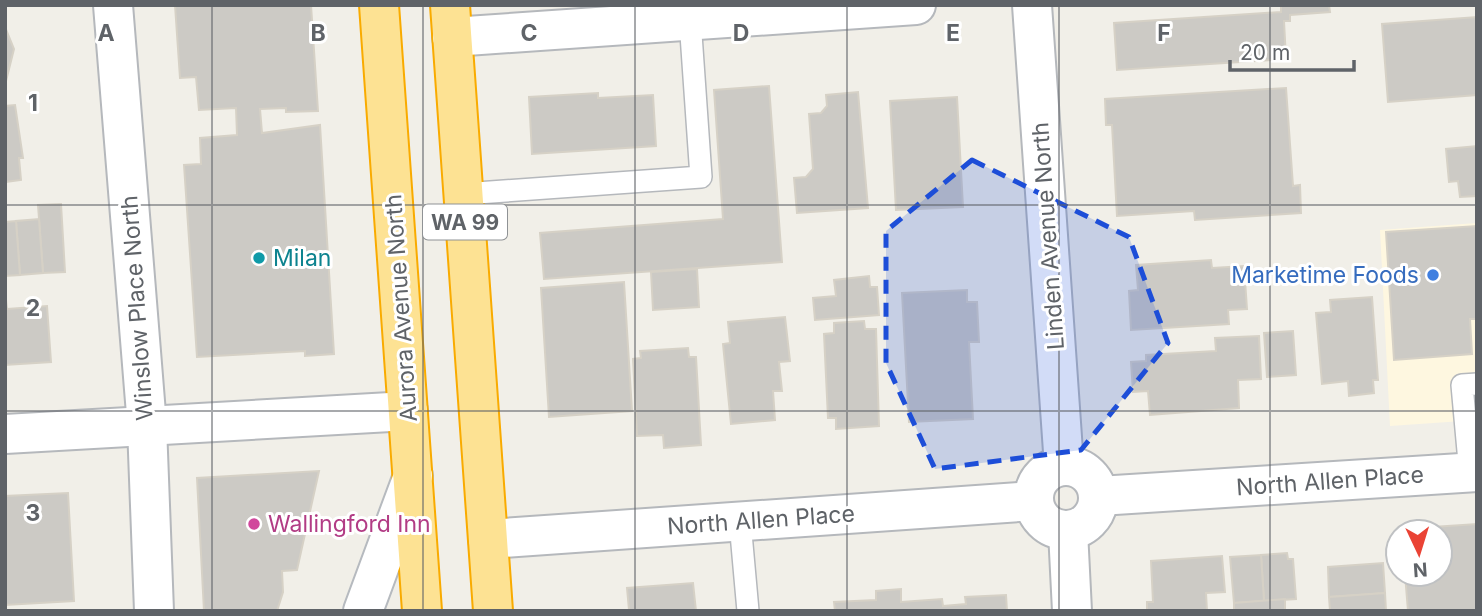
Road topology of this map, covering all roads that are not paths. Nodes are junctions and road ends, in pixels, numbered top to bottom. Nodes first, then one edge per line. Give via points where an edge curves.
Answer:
1 (113, 5) edge
2 (379, 5) edge
3 (916, 5) edge
4 (1032, 5) edge
5 (703, 15) edge
6 (451, 21) edge
7 (463, 194) junction
8 (1477, 384) edge
9 (408, 411) junction
10 (147, 426) junction
11 (5, 434) edge
12 (1064, 466) junction
13 (1473, 472) edge
14 (413, 476) junction
15 (1099, 496) junction
16 (1034, 501) junction
17 (740, 522) junction
18 (1068, 531) junction
19 (488, 539) junction
20 (153, 611) edge
21 (363, 611) edge
22 (422, 611) edge
23 (493, 611) edge
24 (748, 611) edge
25 (1072, 611) edge

1 - 10 street, Winslow Place North
2 - 9 highway, Aurora Avenue North / WA 99
3 - 5 street
4 - 12 street, Linden Avenue North
5 - 6 street
5 - 7 lane via 701,177
6 - 7 highway, WA 99
7 - 19 highway, WA 99
8 - 13 lane via 1462,385
9 - 10 street
9 - 14 highway, Aurora Avenue North / WA 99
10 - 11 street
10 - 20 street, Winslow Place North
12 - 15 street via 1087,474
12 - 16 street via 1041,477
13 - 15 street, North Allen Place
14 - 21 street
14 - 22 highway, Aurora Avenue North / WA 99
15 - 18 street via 1090,520
16 - 17 street, North Allen Place
16 - 18 street via 1045,523
17 - 19 street, North Allen Place
17 - 24 lane
18 - 25 street
19 - 23 highway, WA 99

